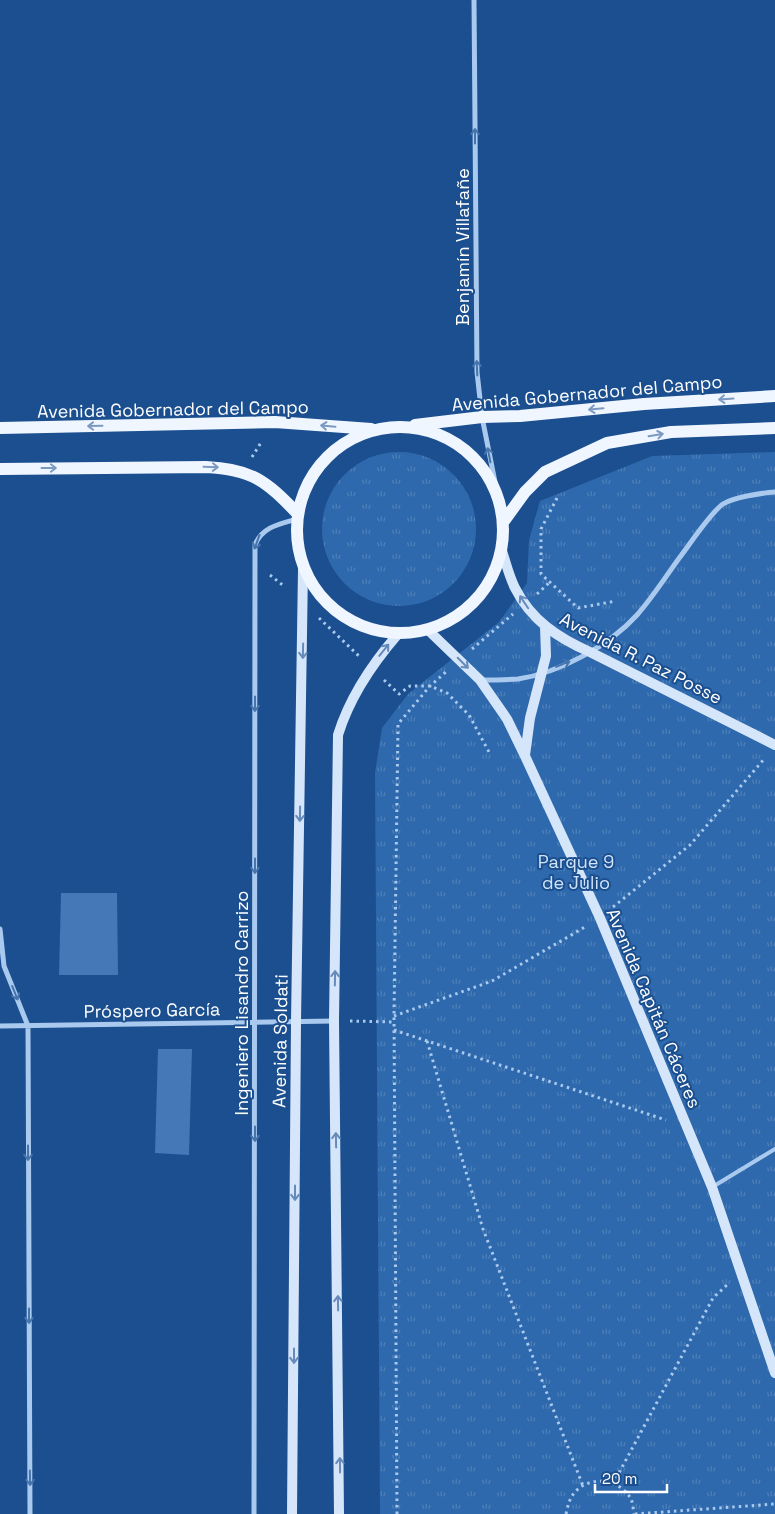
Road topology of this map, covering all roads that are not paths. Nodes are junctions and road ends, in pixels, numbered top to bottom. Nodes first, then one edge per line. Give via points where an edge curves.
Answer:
1 (474, 0) edge
2 (775, 396) edge
3 (482, 417) junction
4 (403, 427) junction
5 (0, 428) edge
6 (775, 428) edge
7 (376, 430) junction
8 (0, 468) edge
9 (497, 492) junction
10 (775, 492) edge
11 (297, 516) junction
12 (504, 521) junction
13 (502, 551) junction
14 (303, 569) junction
15 (545, 626) junction
16 (428, 630) junction
17 (398, 634) junction
18 (590, 652) junction
19 (543, 672) junction
20 (480, 680) junction
21 (775, 745) edge
22 (525, 756) junction
23 (0, 929) edge
24 (334, 1021) junction
25 (255, 1022) junction
26 (296, 1022) junction
27 (0, 1026) edge
28 (28, 1026) junction
29 (775, 1149) edge
30 (712, 1187) junction
31 (775, 1373) edge
32 (30, 1514) edge
33 (254, 1514) edge
34 (292, 1514) edge
35 (339, 1514) edge

3 -> 1 street, Benjamín Villafañe via 477,372
2 -> 3 main road, Avenida Gobernador del Campo
3 - 4 main road, Avenida Gobernador del Campo
9 -> 3 street, Benjamín Villafañe
4 - 7 main road
4 - 9 main road via 433,432 460,446 482,466
7 -> 5 main road, Avenida Gobernador del Campo via 275,422
12 -> 6 main road via 544,472 606,443 671,432
7 - 11 main road via 348,440 324,460 307,484
8 -> 11 main road via 225,468 243,472 264,483
9 - 12 main road
10 - 18 street via 758,493 724,504 636,615
11 - 14 main road via 297,544
11 -> 25 street, Ingeniero Lisandro Carrizo via 261,533 255,545
12 - 13 main road
15 -> 13 main road, Avenida R. Paz Posse via 515,588
13 - 16 main road via 492,577 476,600 454,618
14 - 17 main road via 319,595 341,616 368,629
14 -> 26 main road, Avenida Soldati
15 - 18 main road, Avenida R. Paz Posse
15 - 19 main road
16 - 17 main road
16 -> 20 main road, Avenida Capitán Cáceres
24 -> 17 main road via 338,735 356,691
19 -> 18 street
18 - 21 main road, Avenida R. Paz Posse
19 - 20 street via 520,678
19 - 22 main road via 534,699
20 - 22 main road, Avenida Capitán Cáceres via 508,718
22 - 30 main road, Avenida Capitán Cáceres via 604,927
23 -> 28 street via 4,966
24 - 26 street, Próspero García
35 -> 24 main road
25 - 26 street, Próspero García
25 - 28 street, Próspero García
25 -> 33 street, Ingeniero Lisandro Carrizo
26 -> 34 main road, Avenida Soldati
27 - 28 street, Próspero García
28 -> 32 street
29 - 30 lane
30 - 31 main road, Avenida Capitán Cáceres

